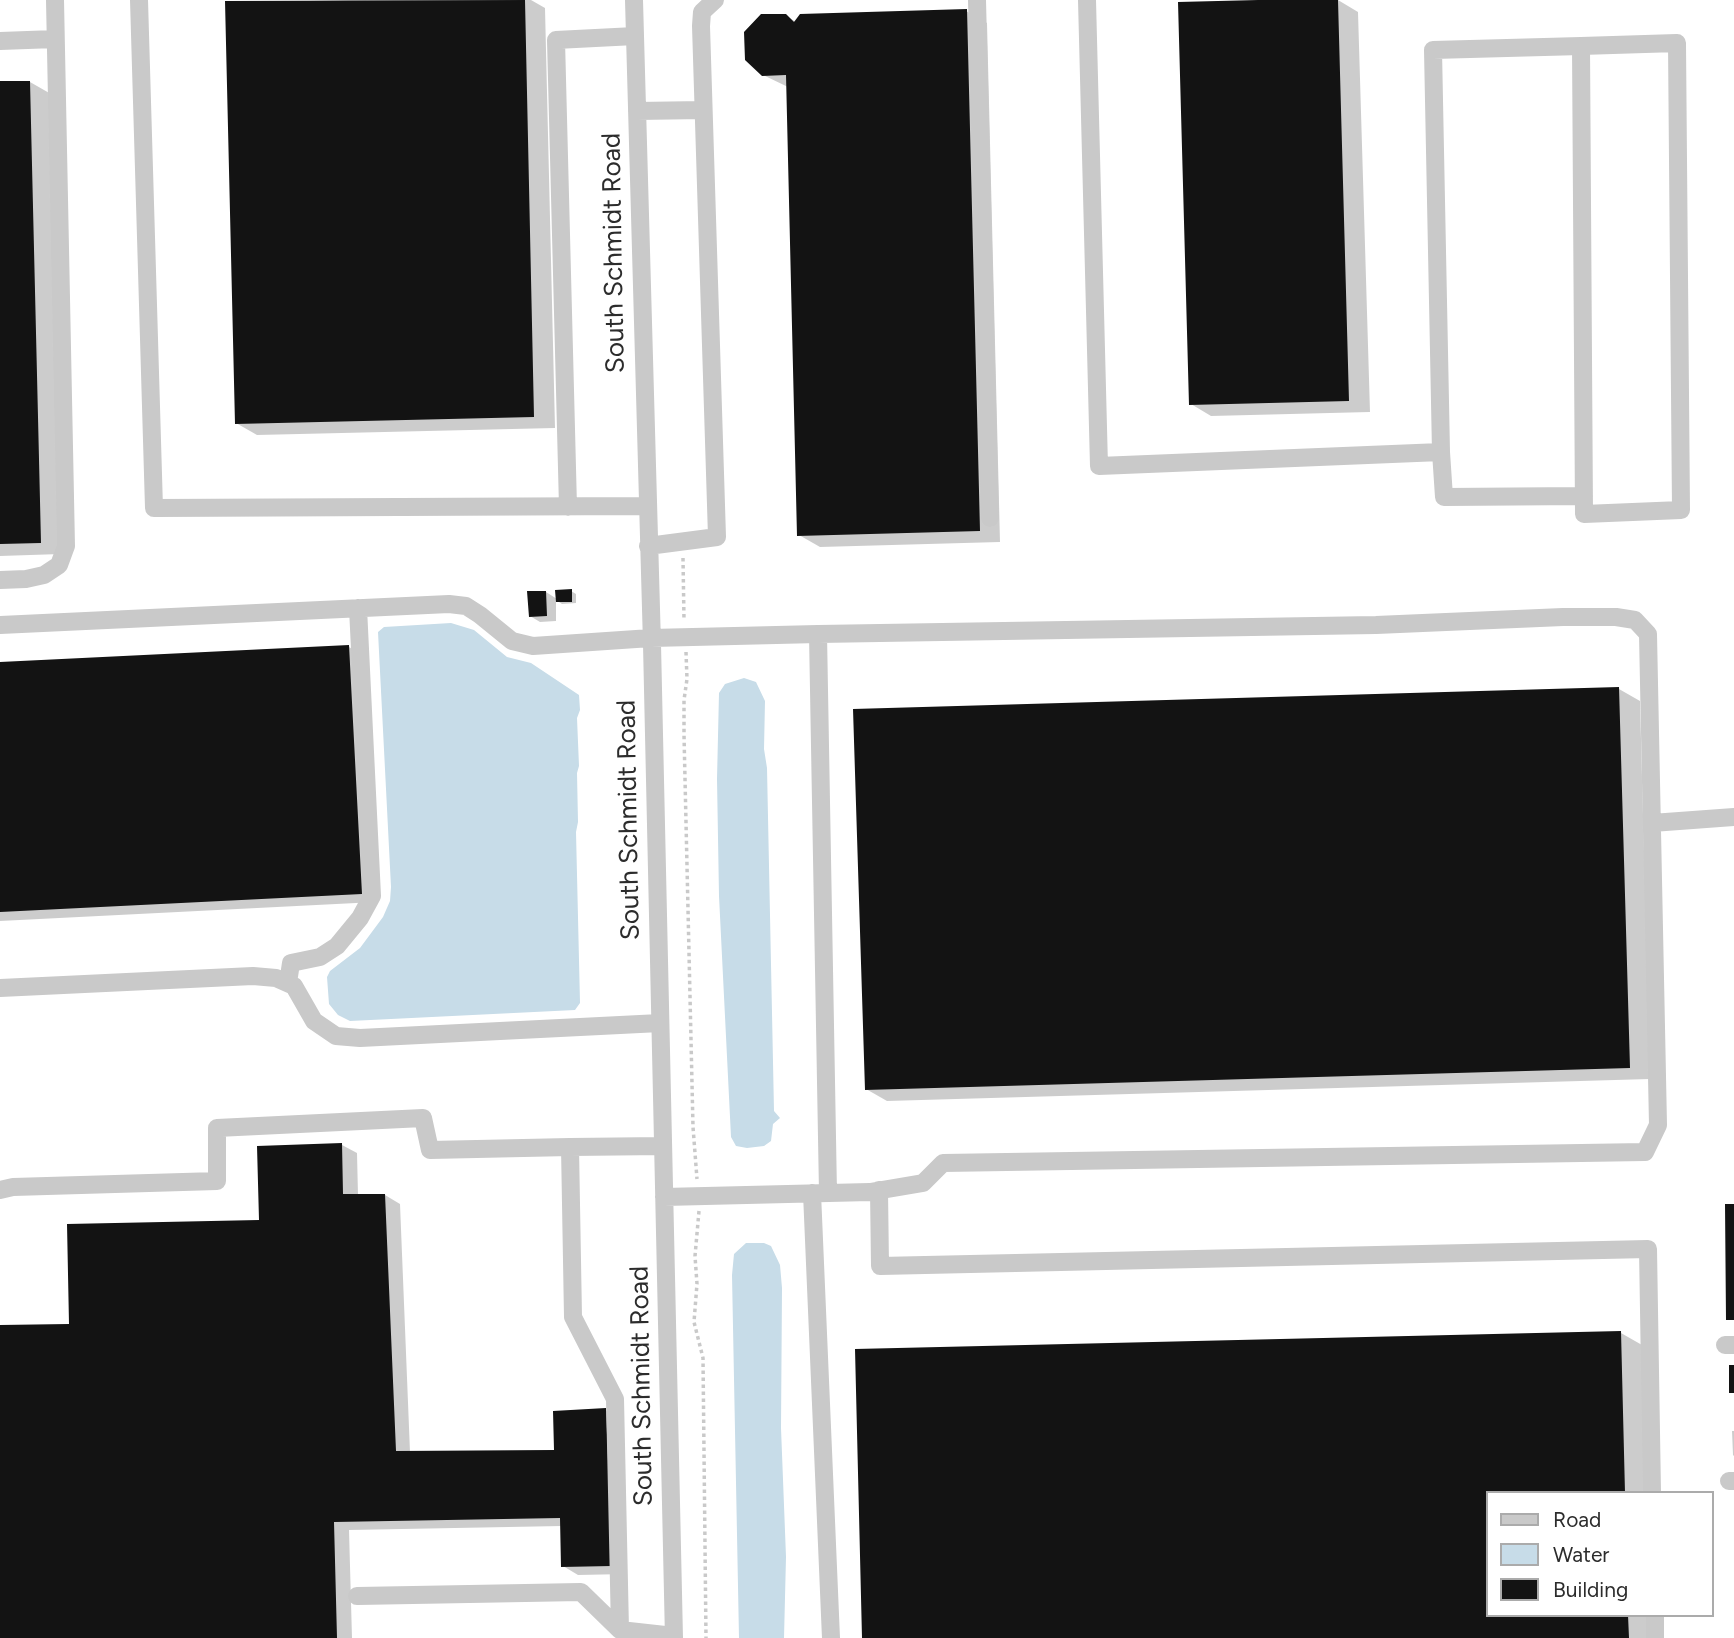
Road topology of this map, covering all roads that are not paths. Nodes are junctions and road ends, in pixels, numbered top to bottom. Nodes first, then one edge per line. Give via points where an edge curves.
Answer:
1 (55, 0) edge
2 (139, 0) edge
3 (634, 0) edge
4 (715, 0) edge
5 (977, 0) edge
6 (1087, 0) edge
7 (635, 37) junction
8 (55, 39) junction
9 (0, 41) edge
10 (1581, 46) junction
11 (704, 110) junction
12 (637, 111) junction
13 (1441, 452) junction
14 (1584, 496) junction
15 (646, 506) junction
16 (568, 507) junction
17 (989, 518) dead end
18 (648, 546) junction
19 (0, 580) edge
20 (358, 608) junction
21 (0, 625) edge
22 (818, 634) junction
23 (651, 638) junction
24 (1734, 817) edge
25 (1652, 823) junction
26 (288, 983) junction
27 (0, 988) edge
28 (660, 1023) junction
29 (663, 1146) junction
30 (570, 1147) junction
31 (0, 1190) edge
32 (879, 1191) junction
33 (820, 1193) junction
34 (664, 1197) junction
35 (1652, 1491) edge
36 (357, 1597) dead end
37 (1655, 1617) edge
38 (620, 1630) junction
39 (674, 1637) edge
40 (831, 1638) edge
41 (1655, 1638) edge

1 - 8 street
2 - 16 street via 154,509
3 - 7 street, South Schmidt Road
4 - 11 street via 702,12
5 - 17 street
6 - 13 street via 1099,466
7 - 12 street, South Schmidt Road
7 - 16 street via 556,40
8 - 9 street
8 - 19 street via 66,546 59,565 44,575
10 - 13 street via 1433,50
10 - 14 street
10 - 14 street via 1677,43 1681,510 1584,514
11 - 12 street
11 - 18 street via 717,537
12 - 15 street, South Schmidt Road
13 - 14 street via 1444,497
15 - 16 street
15 - 18 street, South Schmidt Road
18 - 23 street, South Schmidt Road
20 - 21 street
20 - 23 street via 466,606 512,641 533,646
20 - 26 street via 372,897 337,946 320,957 291,963
22 - 23 street
22 - 25 street via 1563,617 1635,620 1648,634
22 - 33 street
23 - 28 street, South Schmidt Road
24 - 25 street
25 - 32 street via 1658,1125 1645,1152 943,1163 923,1183
26 - 27 street via 253,976
26 - 28 street via 314,1021 336,1036
28 - 29 street, South Schmidt Road
29 - 30 street
29 - 34 street, South Schmidt Road
30 - 31 street via 430,1150 423,1118 217,1128 217,1181
30 - 38 street via 573,1317 615,1399
32 - 33 street
32 - 35 street via 880,1266 1648,1249
33 - 34 street
33 - 40 street
34 - 39 street, South Schmidt Road
36 - 38 street via 581,1592
37 - 41 street
38 - 39 street

